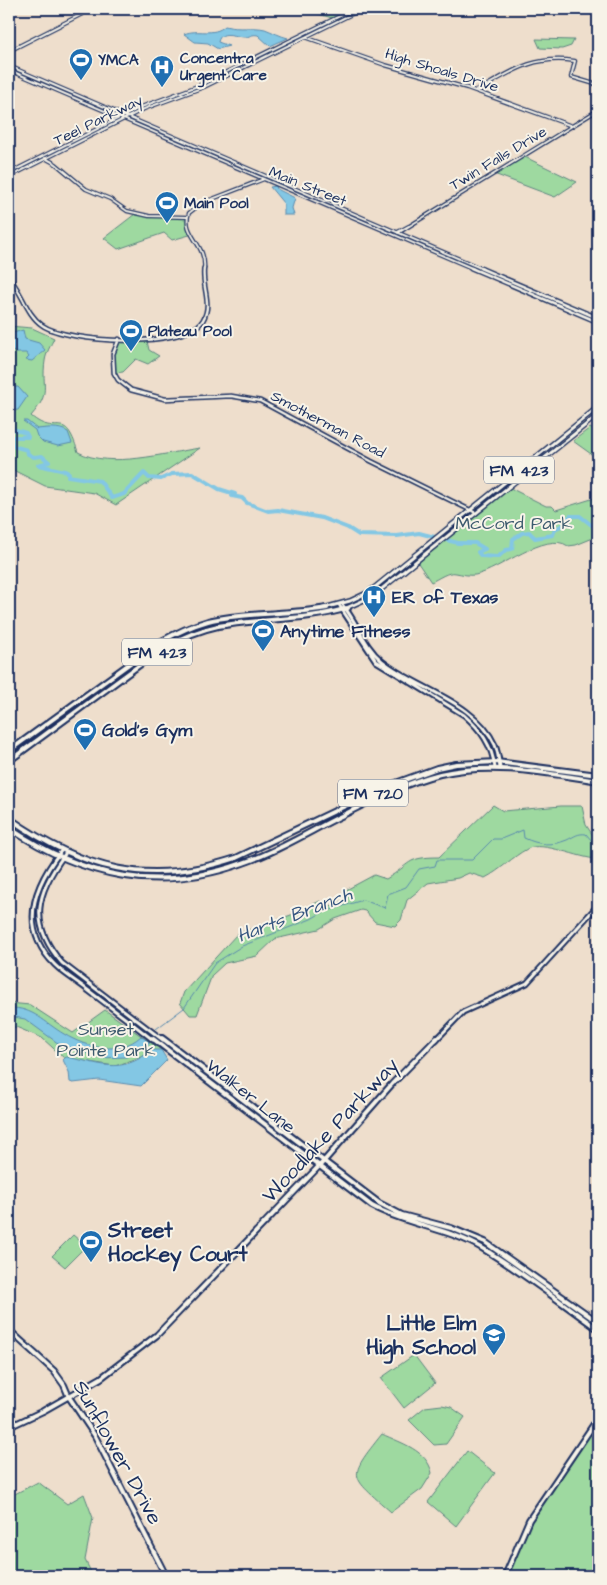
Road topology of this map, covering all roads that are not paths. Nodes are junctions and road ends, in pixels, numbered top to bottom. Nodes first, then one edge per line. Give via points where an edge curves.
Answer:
1 (92, 9) edge
2 (354, 9) edge
3 (360, 9) edge
4 (305, 36) junction
5 (9, 50) edge
6 (271, 50) junction
7 (276, 51) junction
8 (10, 69) edge
9 (16, 69) junction
10 (231, 70) junction
11 (235, 72) junction
12 (598, 85) edge
13 (476, 91) junction
14 (173, 95) junction
15 (176, 97) junction
16 (150, 103) junction
17 (98, 104) junction
18 (154, 105) junction
19 (94, 106) junction
20 (598, 110) edge
21 (124, 116) junction
22 (128, 117) junction
23 (120, 118) junction
24 (124, 119) junction
25 (572, 126) junction
26 (159, 131) junction
27 (155, 133) junction
28 (72, 142) junction
29 (185, 142) junction
30 (75, 144) junction
31 (181, 144) junction
32 (42, 157) junction
33 (46, 159) junction
34 (9, 173) edge
35 (9, 177) edge
36 (264, 178) junction
37 (187, 218) junction
38 (398, 232) junction
39 (394, 235) junction
40 (9, 278) edge
41 (566, 304) junction
42 (563, 307) junction
43 (598, 318) edge
44 (598, 322) edge
45 (119, 339) junction
46 (598, 407) edge
47 (598, 415) edge
48 (469, 510) junction
49 (476, 513) junction
50 (403, 563) junction
51 (409, 566) junction
52 (340, 605) junction
53 (344, 609) junction
54 (248, 619) junction
55 (97, 687) junction
56 (103, 691) junction
57 (24, 740) junction
58 (31, 744) junction
59 (9, 751) edge
60 (9, 761) edge
61 (497, 763) junction
62 (498, 768) junction
63 (548, 768) junction
64 (547, 774) junction
65 (598, 774) edge
66 (598, 780) edge
67 (9, 818) edge
68 (15, 822) junction
69 (9, 827) edge
70 (63, 853) junction
71 (55, 858) junction
72 (60, 860) junction
73 (598, 905) edge
74 (324, 1161) junction
75 (320, 1166) junction
76 (598, 1322) edge
77 (598, 1329) edge
78 (9, 1330) edge
79 (69, 1397) junction
80 (598, 1418) edge
81 (9, 1427) edge
82 (166, 1576) edge
83 (505, 1576) edge

1 - 5 street
2 - 6 street, Teel Parkway
3 - 4 street, Teel Parkway
4 - 7 street, Teel Parkway
4 - 13 street, High Shoals Drive via 385,65
6 - 7 street
6 - 10 street, Teel Parkway
7 - 11 street, Teel Parkway
8 - 9 street, Main Street
8 - 9 street
8 - 19 street, Main Street
9 - 17 street, Main Street
10 - 11 street
10 - 14 street, Teel Parkway
11 - 15 street, Teel Parkway
12 - 13 street via 571,77 575,60 546,58 532,60
13 - 25 street, High Shoals Drive
14 - 15 street
14 - 16 street, Teel Parkway
15 - 18 street, Teel Parkway
16 - 18 street
16 - 21 street, Teel Parkway
17 - 19 street
17 - 21 street, Main Street
18 - 22 street, Teel Parkway
19 - 23 street, Main Street
20 - 25 street, Twin Falls Drive
21 - 22 street, Main Street
21 - 23 street, Teel Parkway
22 - 24 street, Teel Parkway
22 - 26 street, Main Street
23 - 24 street, Main Street
23 - 28 street, Teel Parkway
24 - 27 street, Main Street
24 - 30 street, Teel Parkway
25 - 38 street, Twin Falls Drive
26 - 27 street
26 - 29 street, Main Street
27 - 31 street, Main Street
28 - 30 street
28 - 32 street, Teel Parkway
29 - 31 street
29 - 36 street, Main Street
30 - 33 street, Teel Parkway
31 - 36 street, Main Street
32 - 33 street
32 - 34 street, Teel Parkway
33 - 35 street, Teel Parkway
33 - 37 street via 86,189 110,199 127,211
36 - 37 street via 203,202 192,209
36 - 38 street, Main Street
36 - 39 street, Main Street
37 - 45 street via 205,257 206,314 195,326 177,335 149,341
38 - 39 street, Twin Falls Drive
38 - 41 street, Main Street
39 - 42 street, Main Street
40 - 45 street via 22,292 34,318 45,328 71,335
41 - 42 street
41 - 43 street, Main Street
42 - 44 street, Main Street
45 - 48 street, Smotherman Road via 113,354 114,373 131,390 165,398 231,396 260,401
46 - 48 main road, FM 423
47 - 49 main road, FM 423
48 - 49 street, Smotherman Road
48 - 50 main road, FM 423
49 - 51 main road, FM 423
50 - 51 main road
50 - 52 main road, FM 423 via 369,592
51 - 53 main road, FM 423 via 378,593
52 - 53 street
52 - 54 main road, FM 423
53 - 54 main road, FM 423 via 307,618
53 - 61 street via 370,654 381,666 469,713 490,737
54 - 55 main road, FM 423 via 215,620 180,631
54 - 56 main road, FM 423 via 182,637
55 - 56 main road
55 - 57 main road, FM 423
56 - 58 main road, FM 423
57 - 58 main road
57 - 59 main road, FM 423
58 - 60 main road, FM 423
61 - 62 street
61 - 63 main road, FM 720
61 - 70 main road, FM 720 via 444,767 411,776 235,859 199,868 164,872 128,870
62 - 64 main road
62 - 72 main road via 459,771 414,782 258,857 202,874 154,879 121,876
63 - 64 main road
63 - 65 main road, FM 720
64 - 66 main road
67 - 68 main road, FM 720
68 - 69 main road
68 - 70 main road, FM 720
69 - 71 main road
70 - 71 street, Walker Lane
70 - 72 street, Walker Lane
71 - 72 main road
71 - 75 street, Walker Lane via 38,882 32,910 35,933 48,958
72 - 74 street, Walker Lane via 46,881 39,918 45,942 56,958
73 - 74 street, Woodlake Parkway via 527,982 463,1012 392,1084
74 - 75 street, Woodlake Parkway
74 - 76 street, Walker Lane via 396,1212 485,1242
75 - 77 street, Walker Lane via 372,1206 392,1217 463,1238 482,1248
75 - 79 street, Woodlake Parkway via 171,1323 129,1358
78 - 79 street, Sunflower Drive via 54,1371
79 - 81 street, Woodlake Parkway
79 - 82 street, Sunflower Drive via 95,1436
80 - 83 street via 529,1520

